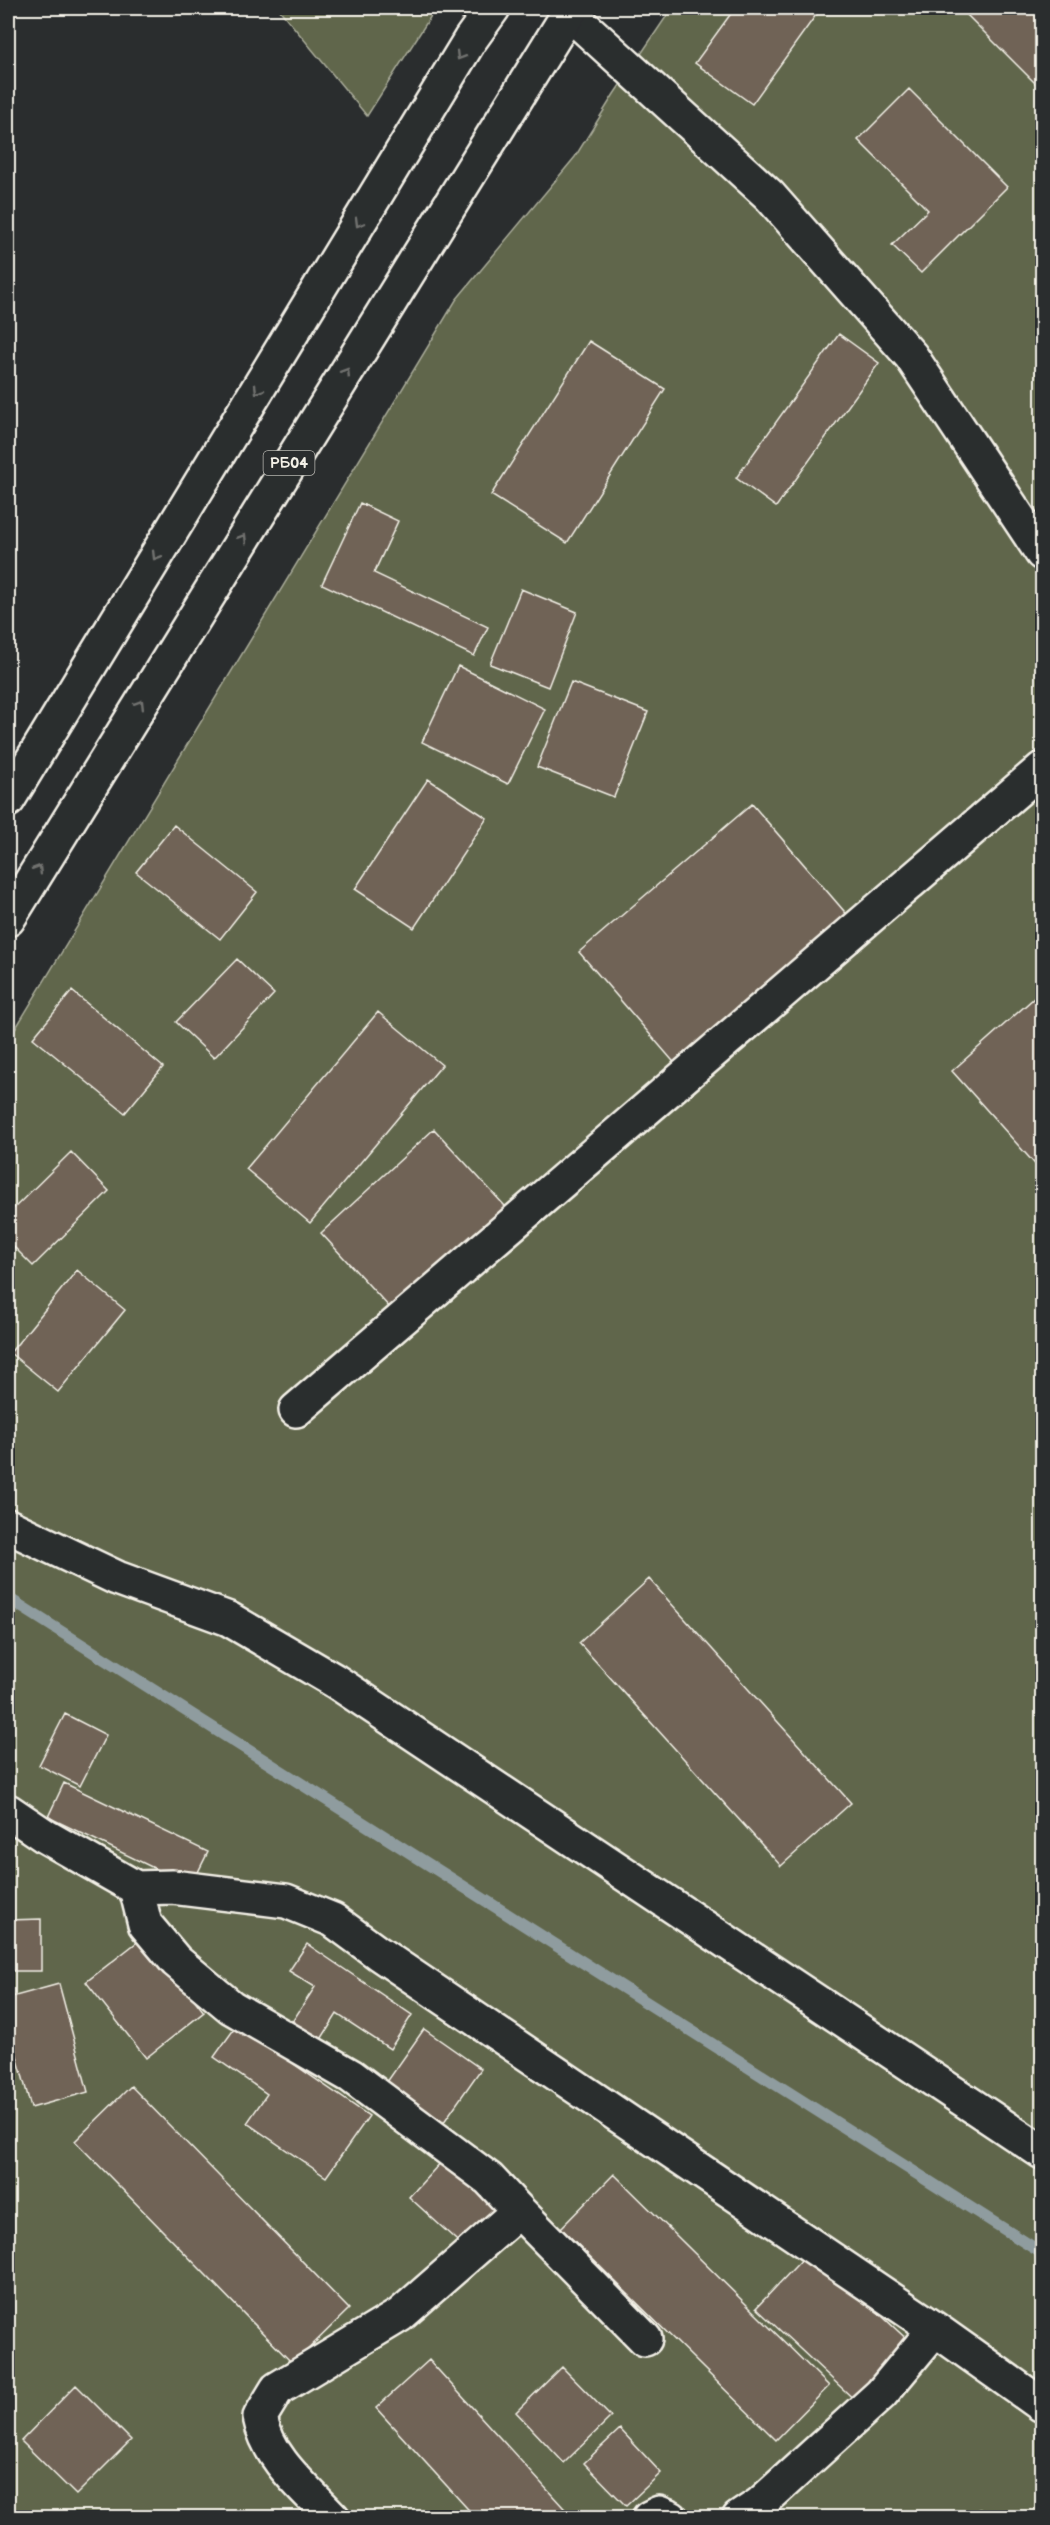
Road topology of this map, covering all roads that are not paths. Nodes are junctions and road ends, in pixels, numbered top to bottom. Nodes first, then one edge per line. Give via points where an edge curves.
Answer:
1 (492, 8) edge
2 (570, 10) edge
3 (1042, 553) edge
4 (1042, 769) edge
5 (8, 800) edge
6 (8, 920) edge
7 (296, 1410) dead end
8 (8, 1526) edge
9 (8, 1811) edge
10 (136, 1888) junction
11 (1042, 2152) edge
12 (519, 2211) junction
13 (935, 2329) junction
14 (645, 2339) dead end
15 (1042, 2405) edge
16 (333, 2517) edge
17 (649, 2517) edge
18 (671, 2517) edge
19 (738, 2517) edge

1 -> 5 main road
2 - 3 main road via 769,195 903,347
6 -> 2 main road, РБ04
4 - 7 main road
8 - 11 main road via 117,1578 229,1619 335,1681
9 - 10 main road
10 - 12 main road via 145,1924 176,1961 231,2007 351,2076 489,2180
10 - 13 main road via 172,1887 286,1901 333,1920
12 - 14 main road
12 - 16 main road via 400,2315 277,2390 260,2417 264,2435 282,2463
13 - 15 main road
13 - 19 main road via 874,2401 760,2504
17 - 18 main road via 659,2513

